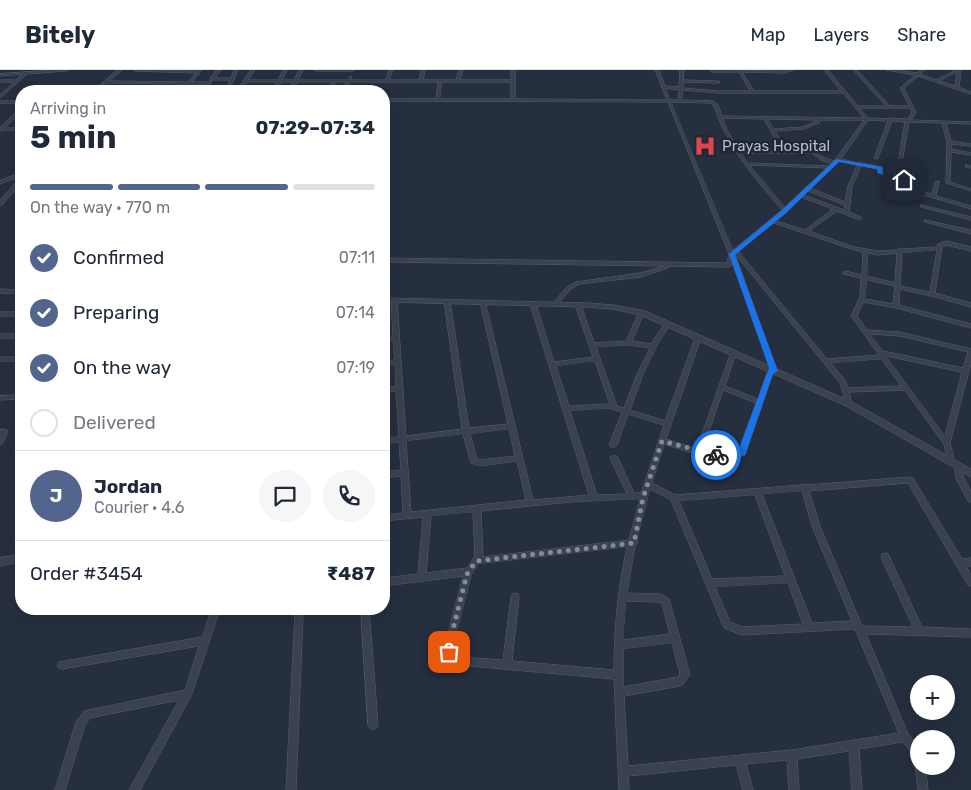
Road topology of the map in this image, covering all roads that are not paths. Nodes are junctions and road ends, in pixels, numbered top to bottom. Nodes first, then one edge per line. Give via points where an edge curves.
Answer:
1 (64, 70) edge
2 (120, 70) edge
3 (135, 70) edge
4 (219, 70) edge
5 (236, 70) edge
6 (253, 70) edge
7 (285, 70) edge
8 (301, 70) edge
9 (316, 70) edge
10 (353, 70) edge
11 (391, 70) edge
12 (423, 70) edge
13 (461, 70) edge
14 (513, 70) edge
15 (657, 70) edge
16 (682, 70) edge
17 (791, 70) edge
18 (826, 70) edge
19 (855, 70) edge
20 (888, 70) edge
21 (924, 70) edge
22 (959, 70) edge
23 (200, 71) edge
24 (711, 71) edge
25 (739, 71) edge
26 (26, 72) edge
27 (917, 74) junction
28 (0, 75) edge
29 (231, 79) junction
30 (0, 81) edge
31 (18, 81) junction
32 (211, 81) junction
33 (280, 81) junction
34 (296, 81) junction
35 (312, 81) junction
36 (335, 81) junction
37 (349, 81) junction
38 (387, 81) junction
39 (421, 81) junction
40 (440, 81) junction
41 (458, 81) junction
42 (513, 81) junction
43 (681, 81) junction
44 (936, 81) junction
45 (106, 82) junction
46 (245, 82) junction
47 (718, 82) junction
48 (189, 83) junction
49 (229, 84) edge
50 (102, 85) edge
51 (208, 85) edge
52 (243, 85) edge
53 (278, 85) edge
54 (294, 85) edge
55 (332, 85) edge
56 (347, 85) edge
57 (12, 86) junction
58 (0, 87) edge
59 (664, 87) junction
60 (681, 88) junction
61 (957, 88) junction
62 (723, 92) junction
63 (753, 92) junction
64 (845, 92) junction
65 (971, 93) edge
66 (1, 95) edge
67 (390, 100) edge
68 (438, 100) junction
69 (513, 100) junction
70 (669, 101) junction
71 (680, 101) junction
72 (0, 102) edge
73 (15, 102) edge
74 (857, 107) junction
75 (889, 107) junction
76 (912, 107) junction
77 (15, 115) edge
78 (720, 117) junction
79 (766, 118) junction
80 (819, 118) junction
81 (867, 119) junction
82 (892, 119) junction
83 (910, 120) junction
84 (944, 122) junction
85 (971, 122) edge
86 (0, 129) edge
87 (15, 129) edge
88 (773, 130) junction
89 (948, 142) junction
90 (971, 145) edge
91 (948, 150) junction
92 (739, 152) junction
93 (785, 152) junction
94 (971, 154) edge
95 (876, 158) dead end
96 (836, 161) junction
97 (860, 163) junction
98 (900, 163) dead end
99 (747, 164) junction
100 (830, 167) junction
101 (15, 177) edge
102 (937, 182) dead end
103 (0, 183) edge
104 (15, 187) edge
105 (808, 189) junction
106 (971, 190) edge
107 (801, 195) junction
108 (934, 196) junction
109 (0, 204) edge
110 (847, 204) junction
111 (924, 206) dead end
112 (971, 206) edge
113 (836, 209) junction
114 (784, 211) junction
115 (846, 213) junction
116 (859, 218) dead end
117 (971, 219) edge
118 (773, 221) junction
119 (927, 221) dead end
120 (805, 232) junction
121 (971, 232) edge
122 (940, 248) junction
123 (866, 250) junction
124 (900, 250) junction
125 (971, 250) edge
126 (734, 253) junction
127 (390, 260) edge
128 (672, 265) junction
129 (845, 273) dead end
130 (864, 277) junction
131 (898, 286) junction
132 (0, 291) edge
133 (15, 292) edge
134 (932, 294) junction
135 (390, 300) edge
136 (394, 300) junction
137 (862, 300) junction
138 (447, 301) junction
139 (483, 302) junction
140 (533, 304) junction
141 (555, 304) junction
142 (578, 305) junction
143 (971, 305) edge
144 (896, 306) junction
145 (641, 313) junction
146 (0, 314) edge
147 (15, 314) edge
148 (971, 317) edge
149 (667, 324) junction
150 (971, 326) edge
151 (865, 332) junction
152 (0, 336) edge
153 (15, 336) edge
154 (390, 338) edge
155 (396, 338) junction
156 (698, 338) junction
157 (628, 343) junction
158 (592, 345) junction
159 (654, 346) junction
160 (733, 353) junction
161 (882, 355) junction
162 (0, 358) edge
163 (15, 359) edge
164 (597, 359) junction
165 (826, 361) junction
166 (398, 362) junction
167 (390, 363) edge
168 (552, 364) junction
169 (772, 371) junction
170 (966, 371) junction
171 (721, 387) junction
172 (906, 388) junction
173 (390, 389) edge
174 (399, 389) junction
175 (845, 390) junction
176 (15, 397) edge
177 (0, 398) edge
178 (760, 402) junction
179 (849, 404) junction
180 (614, 407) junction
181 (566, 409) junction
182 (626, 411) junction
183 (668, 424) junction
184 (512, 426) junction
185 (466, 431) junction
186 (0, 433) edge
187 (704, 436) dead end
188 (402, 438) junction
189 (390, 440) edge
190 (662, 441) junction
191 (0, 442) edge
192 (947, 444) junction
193 (614, 445) dead end
194 (520, 458) junction
195 (614, 458) dead end
196 (955, 463) junction
197 (404, 473) junction
198 (971, 473) edge
199 (390, 474) edge
200 (648, 484) junction
201 (804, 487) junction
202 (757, 491) junction
203 (632, 496) junction
204 (644, 496) junction
205 (594, 498) junction
206 (674, 498) junction
207 (971, 499) edge
208 (530, 503) junction
209 (477, 509) junction
210 (427, 514) junction
211 (407, 516) junction
212 (390, 518) edge
213 (634, 543) junction
214 (886, 558) dead end
215 (15, 560) edge
216 (476, 561) junction
217 (0, 562) edge
218 (971, 562) edge
219 (960, 563) junction
220 (469, 571) junction
221 (422, 577) junction
222 (791, 579) junction
223 (390, 581) edge
224 (971, 582) edge
225 (710, 583) junction
226 (515, 596) dead end
227 (622, 596) junction
228 (214, 615) edge
229 (299, 615) edge
230 (366, 615) edge
231 (859, 627) junction
232 (809, 628) junction
233 (919, 631) junction
234 (971, 633) edge
235 (675, 638) junction
236 (205, 641) junction
237 (620, 644) junction
238 (62, 665) dead end
239 (508, 665) junction
240 (619, 675) junction
241 (619, 692) junction
242 (187, 694) junction
243 (373, 724) dead end
244 (905, 737) junction
245 (910, 743) edge
246 (854, 745) junction
247 (792, 755) junction
248 (740, 760) junction
249 (623, 771) junction
250 (921, 775) edge
251 (60, 790) edge
252 (134, 790) edge
253 (291, 790) edge
254 (624, 790) edge
255 (748, 790) edge
256 (794, 790) edge
257 (857, 790) edge
258 (923, 790) edge

1 - 26 street
2 - 45 street
3 - 23 street
4 - 32 street
5 - 29 street
6 - 46 street
7 - 33 street
8 - 34 street
9 - 10 street
9 - 35 street
10 - 37 street
11 - 38 street
12 - 39 street
13 - 41 street
14 - 42 street
15 - 59 street
16 - 43 street
17 - 25 street
18 - 64 street
19 - 75 street
20 - 27 street
21 - 27 street
22 - 44 street
22 - 61 street
23 - 48 street
24 - 25 street
24 - 47 street
25 - 63 street
26 - 28 street
26 - 31 street
27 - 44 street
27 - 76 street via 902,88
29 - 32 street
29 - 49 street
30 - 31 street
31 - 57 street
32 - 48 street
32 - 51 street
33 - 34 street
33 - 46 street
33 - 53 street
34 - 35 street
34 - 54 street
35 - 36 street
36 - 37 street
36 - 55 street
37 - 38 street
37 - 56 street
38 - 39 street
39 - 40 street
40 - 41 street
40 - 68 street
41 - 42 street
42 - 69 street
43 - 47 street
43 - 60 street
44 - 61 street
45 - 48 street
45 - 50 street
46 - 52 street
47 - 62 street
57 - 58 street
57 - 66 street
59 - 60 street
59 - 70 street
60 - 62 street
60 - 71 street
61 - 65 street
62 - 63 street
63 - 64 street
64 - 74 street
67 - 68 street
68 - 69 street
69 - 70 street
70 - 71 street
70 - 126 street
71 - 78 street via 712,102
72 - 73 street
74 - 75 street
74 - 81 street
75 - 76 street
76 - 83 street via 914,113
77 - 86 street
78 - 79 street
78 - 92 street via 724,130
79 - 80 street
79 - 88 street
80 - 81 street
80 - 88 street via 817,123 804,128
81 - 82 street
81 - 96 street
82 - 83 street
82 - 95 street
83 - 84 street
83 - 98 street
84 - 85 street
84 - 89 street
86 - 87 street
88 - 93 street
89 - 90 street
89 - 91 street
91 - 94 street
91 - 106 street via 948,183
92 - 93 street
92 - 99 street
93 - 96 street via 814,152 823,159
96 - 97 street
96 - 100 street
97 - 108 street via 902,178 906,188
97 - 110 street via 850,186
99 - 100 street
99 - 114 street
100 - 105 street
101 - 103 street
102 - 108 street
104 - 109 street
105 - 107 street
105 - 110 street
107 - 113 street
107 - 114 street
108 - 112 street
110 - 115 street
111 - 117 street
113 - 115 street
113 - 120 street
114 - 118 street
115 - 116 street
118 - 120 street
118 - 126 street
119 - 121 street
120 - 123 street
122 - 124 street
122 - 125 street via 946,243
122 - 134 street
123 - 124 street via 878,253
123 - 130 street
124 - 131 street
126 - 128 street via 730,265
126 - 165 street
126 - 169 street
127 - 128 street
128 - 141 street via 641,275 578,283
129 - 130 street
130 - 131 street
130 - 137 street
131 - 134 street
131 - 144 street
132 - 133 street
134 - 143 street
135 - 136 street
136 - 138 street
136 - 155 street
137 - 144 street
137 - 151 street via 854,318
138 - 139 street
138 - 185 street
139 - 140 street
139 - 184 street
140 - 141 street
140 - 168 street
141 - 142 street
142 - 145 street via 614,307
142 - 158 street
144 - 150 street
145 - 149 street
145 - 157 street
146 - 147 street
148 - 150 street
149 - 156 street
149 - 159 street
151 - 161 street
151 - 170 street via 900,334 971,351
152 - 153 street
154 - 155 street
155 - 166 street
156 - 160 street
156 - 183 street
157 - 158 street
157 - 159 street
158 - 164 street
159 - 182 street
160 - 169 street
160 - 171 street
161 - 165 street
161 - 170 street
161 - 172 street
162 - 163 street
164 - 168 street
164 - 180 street
165 - 175 street via 843,382
166 - 167 street
166 - 174 street
168 - 181 street
169 - 178 street
169 - 179 street
170 - 192 street
171 - 178 street
171 - 187 street
172 - 175 street
172 - 192 street
173 - 174 street
174 - 188 street
175 - 179 street
176 - 177 street
178 - 190 street via 742,453 737,456 724,457
179 - 196 street
180 - 181 street
180 - 182 street
181 - 205 street
182 - 183 street
182 - 193 street
183 - 190 street
184 - 185 street
184 - 194 street
185 - 188 street
185 - 194 street via 476,462
186 - 191 street via 5,432
188 - 189 street
188 - 197 street
190 - 200 street
192 - 196 street
194 - 208 street
195 - 203 street
196 - 198 street
196 - 207 street
197 - 199 street
197 - 211 street
200 - 204 street
200 - 206 street
201 - 202 street
201 - 219 street via 910,480
201 - 231 street via 816,526
202 - 206 street
202 - 222 street
203 - 204 street
203 - 205 street
204 - 213 street
205 - 208 street
206 - 225 street
208 - 209 street
209 - 210 street
209 - 216 street via 479,552
210 - 211 street
210 - 221 street
211 - 212 street
213 - 216 street
213 - 227 street
214 - 233 street
215 - 217 street
216 - 220 street
218 - 219 street
219 - 224 street
220 - 221 street
220 - 239 street via 449,652 459,661
221 - 223 street
222 - 225 street
222 - 232 street
225 - 232 street via 727,625 732,628 742,632
226 - 239 street
227 - 235 street via 664,600
227 - 237 street
228 - 236 street
229 - 253 street
230 - 243 street
231 - 232 street
231 - 233 street
231 - 244 street
233 - 234 street
235 - 237 street
235 - 241 street via 684,678
236 - 238 street
236 - 242 street
237 - 240 street
239 - 240 street
240 - 241 street
241 - 249 street
242 - 251 street via 88,714 81,722
242 - 252 street
244 - 245 street
244 - 246 street
246 - 247 street
246 - 257 street
247 - 248 street
247 - 256 street
248 - 249 street
248 - 255 street
249 - 254 street
250 - 258 street

